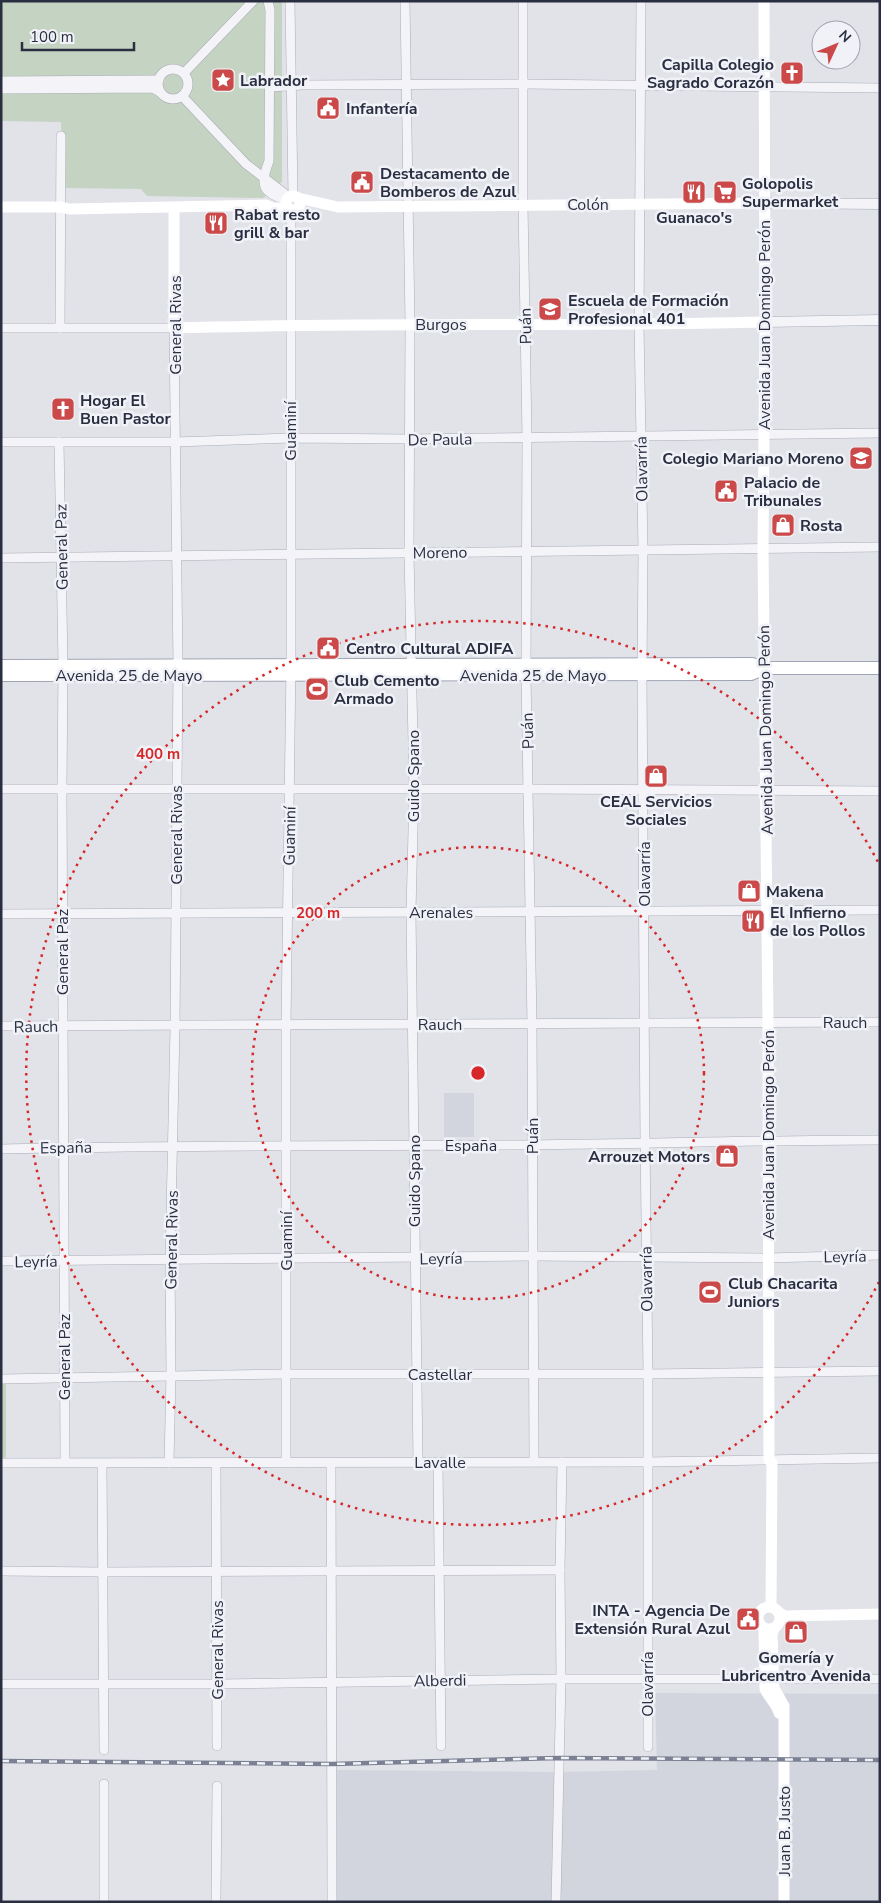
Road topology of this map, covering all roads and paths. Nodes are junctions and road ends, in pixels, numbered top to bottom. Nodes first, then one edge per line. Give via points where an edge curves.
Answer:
1 (253, 1) edge
2 (268, 1) edge
3 (290, 1) edge
4 (405, 1) edge
5 (524, 1) edge
6 (641, 1) edge
7 (764, 1) edge
8 (184, 73) junction
9 (159, 80) junction
10 (1, 81) edge
11 (406, 84) junction
12 (524, 84) junction
13 (290, 86) junction
14 (642, 86) junction
15 (270, 87) junction
16 (764, 87) junction
17 (880, 88) edge
18 (1, 89) edge
19 (160, 92) junction
20 (182, 96) junction
21 (61, 136) dead end
22 (263, 178) junction
23 (290, 202) junction
24 (523, 204) junction
25 (639, 204) junction
26 (765, 204) junction
27 (880, 204) edge
28 (195, 205) junction
29 (408, 206) junction
30 (61, 207) junction
31 (1, 208) edge
32 (174, 208) junction
33 (880, 320) edge
34 (765, 322) junction
35 (290, 324) junction
36 (410, 324) junction
37 (525, 325) junction
38 (639, 325) junction
39 (1, 328) edge
40 (60, 328) junction
41 (174, 328) junction
42 (880, 433) edge
43 (763, 435) junction
44 (641, 436) junction
45 (527, 437) junction
46 (290, 438) junction
47 (409, 439) junction
48 (1, 442) edge
49 (59, 442) junction
50 (175, 442) junction
51 (880, 547) edge
52 (763, 548) junction
53 (643, 550) junction
54 (526, 551) junction
55 (409, 552) junction
56 (291, 553) junction
57 (176, 556) junction
58 (62, 557) junction
59 (1, 558) edge
60 (1, 666) edge
61 (765, 668) junction
62 (880, 668) edge
63 (290, 669) junction
64 (642, 669) junction
65 (62, 670) junction
66 (411, 670) junction
67 (526, 670) junction
68 (178, 671) junction
69 (1, 675) edge
70 (289, 788) junction
71 (1, 789) edge
72 (62, 789) junction
73 (176, 789) junction
74 (414, 789) junction
75 (529, 789) junction
76 (644, 790) junction
77 (766, 790) junction
78 (880, 791) edge
79 (767, 909) junction
80 (880, 910) edge
81 (411, 912) junction
82 (530, 912) junction
83 (644, 912) junction
84 (62, 913) junction
85 (287, 913) junction
86 (1, 914) edge
87 (176, 914) junction
88 (768, 1022) junction
89 (880, 1022) edge
90 (413, 1024) junction
91 (532, 1024) junction
92 (645, 1024) junction
93 (62, 1025) junction
94 (286, 1025) junction
95 (1, 1026) edge
96 (175, 1027) junction
97 (768, 1140) junction
98 (880, 1140) edge
99 (644, 1142) junction
100 (414, 1144) junction
101 (532, 1145) junction
102 (172, 1146) junction
103 (286, 1146) junction
104 (63, 1147) junction
105 (1, 1149) edge
106 (880, 1255) edge
107 (533, 1256) junction
108 (646, 1257) junction
109 (286, 1258) junction
110 (414, 1258) junction
111 (768, 1258) junction
112 (63, 1260) junction
113 (1, 1261) edge
114 (170, 1261) junction
115 (880, 1371) edge
116 (768, 1373) junction
117 (287, 1374) junction
118 (416, 1374) junction
119 (648, 1374) junction
120 (171, 1375) junction
121 (533, 1375) junction
122 (64, 1377) junction
123 (1, 1379) edge
124 (880, 1458) edge
125 (770, 1460) junction
126 (534, 1461) junction
127 (64, 1462) junction
128 (286, 1462) junction
129 (331, 1462) junction
130 (418, 1462) junction
131 (438, 1462) junction
132 (562, 1462) junction
133 (647, 1462) junction
134 (1, 1463) edge
135 (169, 1463) junction
136 (102, 1464) junction
137 (216, 1464) junction
138 (216, 1570) junction
139 (331, 1570) junction
140 (440, 1570) junction
141 (560, 1570) junction
142 (1, 1571) edge
143 (103, 1572) junction
144 (880, 1614) edge
145 (772, 1618) junction
146 (880, 1620) edge
147 (647, 1678) junction
148 (768, 1678) junction
149 (561, 1679) junction
150 (880, 1679) edge
151 (440, 1680) junction
152 (332, 1682) junction
153 (1, 1684) edge
154 (105, 1684) junction
155 (218, 1684) junction
156 (218, 1746) dead end
157 (441, 1746) dead end
158 (648, 1747) dead end
159 (104, 1750) dead end
160 (783, 1760) joint
161 (104, 1784) dead end
162 (216, 1786) dead end
163 (104, 1902) edge
164 (216, 1902) edge
165 (332, 1902) edge
166 (556, 1902) edge
167 (784, 1902) edge

1 - 8 street
2 - 15 street
3 - 13 street, Guaminí
4 - 11 street, Guido Spano
5 - 12 street, Puán
6 - 14 street, Olavarría
7 - 16 main road, Avenida Juan Domingo Perón
8 - 9 street via 171,69 163,72
8 - 20 street via 188,84
9 - 10 street
9 - 19 street
11 - 12 street
11 - 13 street
11 - 29 street, Guido Spano
12 - 14 street
12 - 24 street, Puán
13 - 15 street
13 - 23 street, Guaminí
14 - 16 street
14 - 25 street, Olavarría
15 - 22 street via 269,161
16 - 17 street
16 - 26 main road, Avenida Juan Domingo Perón
18 - 19 street via 153,88
19 - 20 street via 173,99
20 - 22 street
21 - 30 street
22 - 23 street
23 - 28 main road
23 - 29 main road, Colón via 338,207
23 - 35 street, Guaminí
24 - 25 main road, Colón
24 - 29 main road, Colón
24 - 37 street, Puán
25 - 26 main road, Colón
25 - 38 street, Olavarría
26 - 27 street, Colón
26 - 34 main road, Avenida Juan Domingo Perón
28 - 30 main road via 186,202 70,202
28 - 32 main road
29 - 36 street, Guido Spano
30 - 31 main road
30 - 32 main road
30 - 40 street
32 - 41 main road, General Rivas
33 - 34 street, Burgos
34 - 38 main road, Burgos
34 - 43 main road, Avenida Juan Domingo Perón
35 - 36 main road, Burgos
35 - 41 main road, Burgos
35 - 46 street, Guaminí
36 - 37 main road, Burgos
36 - 47 street, Guido Spano
37 - 38 main road, Burgos
37 - 45 street, Puán
38 - 44 street, Olavarría
39 - 40 street, Burgos
40 - 41 street, Burgos
41 - 50 street, General Rivas
42 - 43 street, De Paula
43 - 44 street, De Paula
43 - 52 main road, Avenida Juan Domingo Perón
44 - 45 street, De Paula
44 - 53 street, Olavarría
45 - 47 street, De Paula
45 - 54 street, Puán
46 - 47 street, De Paula
46 - 50 street, De Paula
46 - 56 street, Guaminí
47 - 55 street, Guido Spano
48 - 49 street, De Paula
49 - 50 street, De Paula
49 - 58 street, General Paz
50 - 57 street, General Rivas
51 - 52 street, Moreno
52 - 53 street, Moreno
52 - 61 main road, Avenida Juan Domingo Perón
53 - 54 street, Moreno
53 - 64 street, Olavarría
54 - 55 street, Moreno
54 - 67 street, Puán
55 - 56 street, Moreno
55 - 66 street, Guido Spano
56 - 57 street, Moreno
56 - 63 street, Guaminí
57 - 58 street, Moreno
57 - 68 street, General Rivas
58 - 59 street, Moreno
58 - 65 street, General Paz
60 - 65 main road, Avenida 25 de Mayo
61 - 62 main road, Avenida 25 de Mayo
61 - 64 main road, Avenida 25 de Mayo via 752,664
61 - 77 main road, Avenida Juan Domingo Perón
63 - 66 main road, Avenida 25 de Mayo
63 - 68 main road, Avenida 25 de Mayo
63 - 70 street, Guaminí
64 - 67 main road, Avenida 25 de Mayo
64 - 76 street, Olavarría
65 - 68 main road, Avenida 25 de Mayo
65 - 69 main road, Avenida 25 de Mayo
65 - 72 street, General Paz
66 - 67 main road, Avenida 25 de Mayo
66 - 74 street, Guido Spano
67 - 75 street, Puán
68 - 73 street, General Rivas
70 - 73 street
70 - 74 street
70 - 85 street, Guaminí
71 - 72 street
72 - 73 street
72 - 84 street, General Paz
73 - 87 street, General Rivas
74 - 75 street
74 - 81 street, Guido Spano
75 - 76 street
75 - 82 street, Puán
76 - 77 street
76 - 83 street, Olavarría
77 - 78 street
77 - 79 main road, Avenida Juan Domingo Perón
79 - 80 street, Arenales
79 - 83 street, Arenales
79 - 88 main road, Avenida Juan Domingo Perón
81 - 82 street, Arenales
81 - 85 street, Arenales
81 - 90 street, Guido Spano
82 - 83 street, Arenales
82 - 91 street, Puán
83 - 92 street, Olavarría
84 - 86 street, Arenales
84 - 87 street, Arenales
84 - 93 street, General Paz
85 - 87 street, Arenales
85 - 94 street, Guaminí
87 - 96 street, General Rivas
88 - 89 street, Rauch
88 - 92 street, Rauch
88 - 97 main road, Avenida Juan Domingo Perón
90 - 91 street, Rauch
90 - 94 street, Rauch
90 - 100 street, Guido Spano
91 - 92 street, Rauch
91 - 101 street, Puán
92 - 99 street, Olavarría
93 - 95 street, Rauch
93 - 96 street, Rauch
93 - 104 street, General Paz
94 - 96 street, Rauch
94 - 103 street, Guaminí
96 - 102 street, General Rivas
97 - 98 street, España
97 - 99 street, España
97 - 111 main road, Avenida Juan Domingo Perón
99 - 101 street, España
99 - 108 street, Olavarría
100 - 101 street, España
100 - 103 street, España
100 - 110 street, Guido Spano
101 - 107 street, Puán
102 - 103 street, España
102 - 104 street, España
102 - 114 street, General Rivas
103 - 109 street, Guaminí
104 - 105 street, España
104 - 112 street, General Paz
106 - 111 street, Leyría
107 - 108 street, Leyría
107 - 110 street, Leyría
107 - 121 street, Puán
108 - 111 street, Leyría
108 - 119 street, Olavarría
109 - 110 street, Leyría
109 - 114 street, Leyría
109 - 117 street, Guaminí
110 - 118 street, Guido Spano
111 - 116 main road, Avenida Juan Domingo Perón
112 - 113 street, Leyría
112 - 114 street, Leyría
112 - 122 street, General Paz
114 - 120 street, General Rivas
115 - 116 street, Castellar
116 - 119 street, Castellar
116 - 125 main road, Avenida Juan Domingo Perón
117 - 118 street, Castellar
117 - 120 street, Castellar
117 - 128 street, Guaminí
118 - 121 street, Castellar
118 - 130 street, Guido Spano
119 - 121 street, Castellar
119 - 133 street, Olavarría
120 - 122 street, Castellar
120 - 135 street, General Rivas
121 - 126 street, Puán
122 - 123 street, Castellar
122 - 127 street, General Paz
124 - 125 street, Lavalle
125 - 133 street, Lavalle
125 - 145 main road, Avenida Juan Domingo Perón
126 - 131 street, Lavalle
126 - 132 street, Lavalle
127 - 134 street, Lavalle
127 - 136 street, Lavalle
128 - 129 street, Lavalle
128 - 137 street, Lavalle
129 - 130 street, Lavalle
129 - 139 street
130 - 131 street, Lavalle
131 - 140 street
132 - 133 street, Lavalle
132 - 141 street
133 - 147 street, Olavarría
135 - 136 street, Lavalle
135 - 137 street, Lavalle
136 - 143 street
137 - 138 street, General Rivas
138 - 139 street
138 - 143 street
138 - 155 street, General Rivas
139 - 140 street
139 - 152 street
140 - 141 street
140 - 151 street
141 - 149 street
142 - 143 street
143 - 154 street
144 - 145 main road
145 - 146 main road via 785,1621
145 - 148 main road, Avenida Juan Domingo Perón
147 - 148 street, Alberdi
147 - 149 street, Alberdi
147 - 158 street, Olavarría
148 - 150 street, Alberdi
148 - 160 main road, Avenida Juan Domingo Perón via 784,1706
149 - 151 street, Alberdi
149 - 166 street
151 - 152 street, Alberdi
151 - 157 street
152 - 155 street, Alberdi
152 - 165 street
153 - 154 street, Alberdi
154 - 155 street, Alberdi
154 - 159 street
155 - 156 street, General Rivas
160 - 167 main road, Juan B. Justo
161 - 163 street
162 - 164 street

